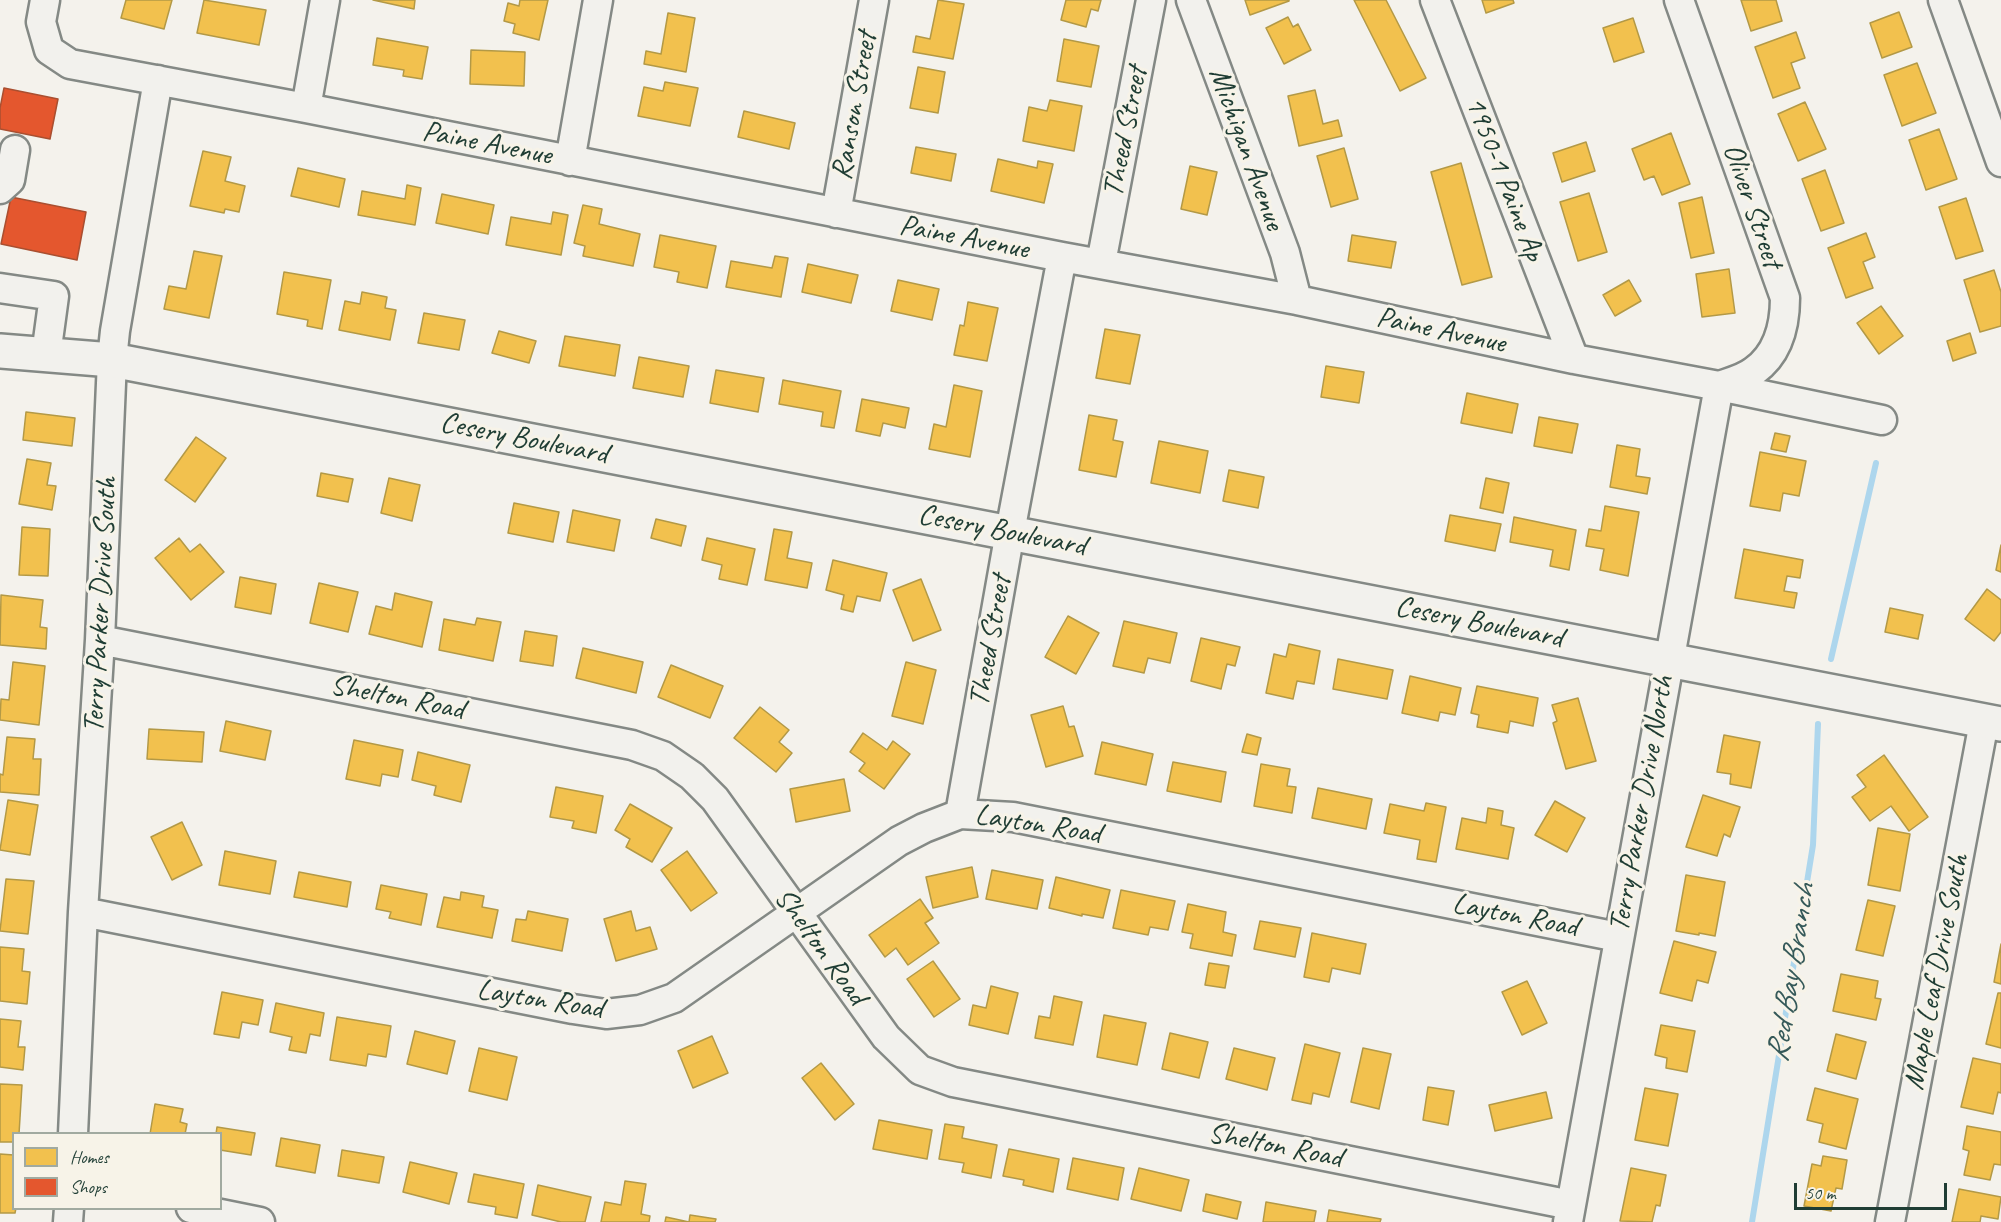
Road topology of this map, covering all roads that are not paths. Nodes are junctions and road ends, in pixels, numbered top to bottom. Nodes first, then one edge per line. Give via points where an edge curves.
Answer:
1 (45, 0) edge
2 (325, 0) edge
3 (598, 0) edge
4 (874, 0) edge
5 (1151, 0) edge
6 (1191, 0) edge
7 (1435, 0) edge
8 (1678, 0) edge
9 (1943, 0) edge
10 (158, 80) junction
11 (306, 108) junction
12 (15, 150) dead end
13 (570, 161) junction
14 (2001, 162) edge
15 (0, 189) edge
16 (836, 213) junction
17 (1062, 257) junction
18 (1101, 263) junction
19 (0, 288) edge
20 (1297, 300) junction
21 (0, 351) edge
22 (46, 355) junction
23 (1574, 359) junction
24 (112, 360) junction
25 (1719, 386) junction
26 (1882, 420) dead end
27 (1010, 532) junction
28 (100, 640) junction
29 (1669, 660) junction
30 (1992, 723) edge
31 (960, 814) junction
32 (83, 912) junction
33 (796, 914) junction
34 (1618, 937) junction
35 (73, 1132) edge
36 (196, 1210) edge
37 (1569, 1214) edge
38 (260, 1222) edge
39 (1890, 1222) edge

1 - 10 street, Paine Avenue via 41,22 49,50 70,64
2 - 11 street
3 - 13 street
4 - 16 street, Ranson Street
5 - 18 street, Theed Street
6 - 20 street, Michigan Avenue via 1285,253
7 - 23 street, 1950-1 Paine Ap
8 - 25 street, Oliver Street via 1785,298 1785,319 1767,359 1755,371
9 - 14 street
10 - 11 street, Paine Avenue
10 - 24 street, Terry Parker Drive South
11 - 13 street, Paine Avenue
12 - 15 street via 9,180
13 - 16 street, Paine Avenue
16 - 17 street, Paine Avenue
17 - 18 street, Paine Avenue
17 - 27 street, Theed Street
18 - 20 street, Paine Avenue
19 - 22 street via 54,296
20 - 23 street, Paine Avenue
21 - 22 main road, Cesery Boulevard
22 - 24 main road, Cesery Boulevard
23 - 25 street, Paine Avenue
24 - 27 main road, Cesery Boulevard
24 - 28 street, Terry Parker Drive South
25 - 26 street, Paine Avenue
25 - 29 street, Terry Parker Drive North
27 - 29 main road, Cesery Boulevard
27 - 31 street, Theed Street
28 - 32 street, Terry Parker Drive South
28 - 33 street, Shelton Road via 632,745 663,756 692,776 715,799
29 - 30 main road, Cesery Boulevard
29 - 34 street, Terry Parker Drive North
30 - 39 street, Maple Leaf Drive South
31 - 33 street, Layton Road via 899,841
31 - 34 street, Layton Road via 1013,817
32 - 33 street, Layton Road via 606,1014 640,1010 674,998
32 - 35 street, Terry Parker Drive South
33 - 37 street, Shelton Road via 886,1037 920,1070 953,1082
34 - 37 street, Terry Parker Drive North
36 - 38 street

